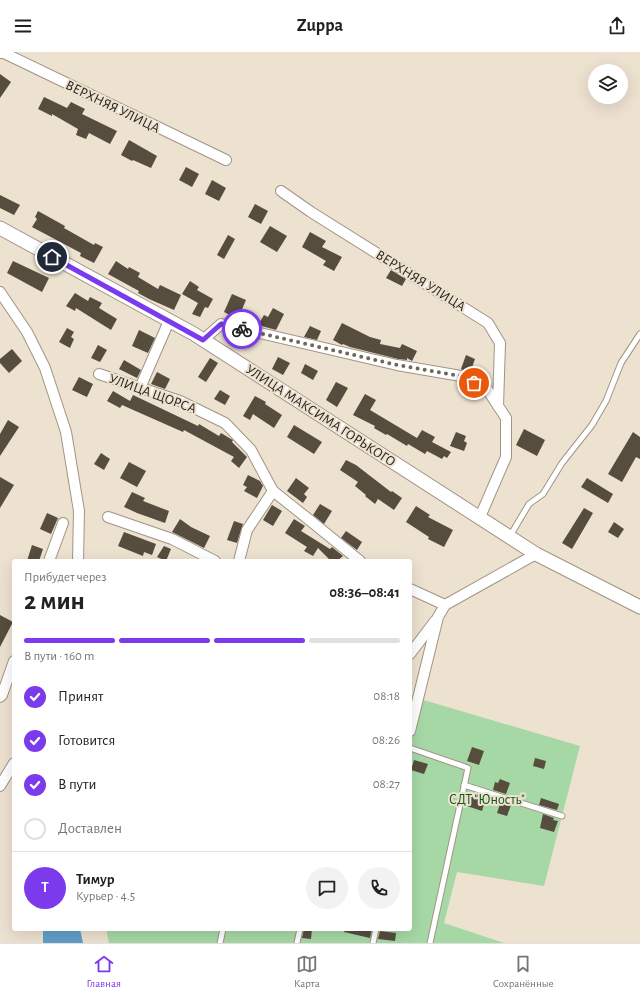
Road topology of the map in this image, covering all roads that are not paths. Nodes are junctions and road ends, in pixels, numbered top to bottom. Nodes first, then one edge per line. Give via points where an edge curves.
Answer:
1 (0, 53) edge
2 (226, 160) dead end
3 (281, 191) dead end
4 (0, 228) edge
5 (0, 292) edge
6 (169, 321) junction
7 (640, 334) edge
8 (203, 340) junction
9 (98, 374) dead end
10 (140, 388) junction
11 (498, 406) junction
12 (272, 491) junction
13 (108, 517) dead end
14 (480, 517) junction
15 (63, 523) dead end
16 (510, 536) junction
17 (536, 554) junction
18 (50, 559) edge
19 (78, 559) edge
20 (212, 559) edge
21 (240, 559) edge
22 (358, 559) edge
23 (412, 590) edge
24 (445, 605) junction
25 (640, 607) edge
26 (438, 617) junction
27 (412, 651) edge
28 (12, 667) edge
29 (0, 697) edge
30 (412, 723) edge
31 (412, 749) edge
32 (12, 765) edge
33 (464, 785) junction
34 (0, 786) edge
35 (562, 816) dead end
36 (223, 931) edge
37 (300, 931) edge
38 (376, 931) edge
39 (220, 943) edge
40 (297, 943) edge
41 (373, 943) edge
42 (430, 943) edge

1 - 2 street, ВЕРХНЯЯ УЛИЦА
3 - 11 street, ВЕРХНЯЯ УЛИЦА via 488,323 500,343
4 - 6 street, УЛИЦА МАКСИМА ГОРЬКОГО
5 - 19 street via 27,332 45,368 66,432 79,511
6 - 8 street, УЛИЦА МАКСИМА ГОРЬКОГО
6 - 10 street
7 - 16 lane via 621,363 606,401 592,425 562,463 543,494 529,504
8 - 11 street via 221,324 397,365 461,376 487,389
8 - 14 street, УЛИЦА МАКСИМА ГОРЬКОГО
9 - 10 street, УЛИЦА ЩОРСА
10 - 12 street, УЛИЦА ЩОРСА via 180,401 225,423 251,450
11 - 14 street via 506,418 506,456
12 - 21 street via 247,530
12 - 22 street, УЛИЦА ЩОРСА
13 - 20 street via 172,539
14 - 16 street, УЛИЦА МАКСИМА ГОРЬКОГО
15 - 18 street
16 - 17 street, УЛИЦА МАКСИМА ГОРЬКОГО
17 - 24 street
17 - 25 street, УЛИЦА МАКСИМА ГОРЬКОГО
23 - 24 street
24 - 26 street
26 - 27 street
26 - 30 street
28 - 29 street
31 - 33 lane via 468,768
32 - 34 street
33 - 35 lane
33 - 42 lane
36 - 39 lane
37 - 40 lane
38 - 41 lane

